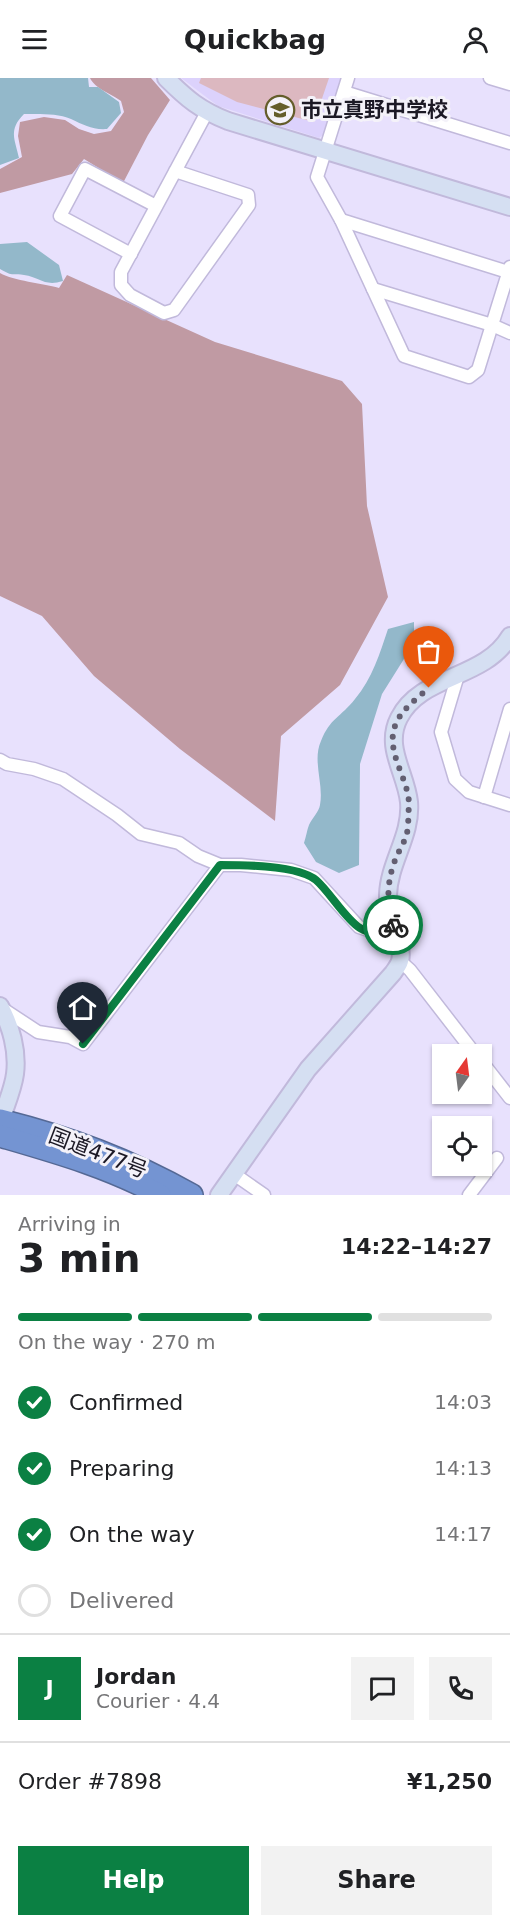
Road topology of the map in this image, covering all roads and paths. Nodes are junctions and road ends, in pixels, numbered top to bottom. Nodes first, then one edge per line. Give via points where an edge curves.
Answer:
1 (166, 78) edge
2 (348, 78) edge
3 (490, 78) edge
4 (510, 84) edge
5 (344, 92) junction
6 (207, 112) junction
7 (510, 143) edge
8 (325, 152) junction
9 (176, 171) junction
10 (156, 207) junction
11 (510, 207) edge
12 (341, 220) junction
13 (131, 254) junction
14 (509, 270) edge
15 (373, 289) junction
16 (492, 325) junction
17 (510, 333) edge
18 (508, 645) edge
19 (458, 675) junction
20 (510, 709) edge
21 (0, 760) edge
22 (484, 797) junction
23 (510, 805) edge
24 (220, 865) junction
25 (396, 936) junction
26 (400, 961) junction
27 (1, 1007) edge
28 (467, 1044) edge
29 (492, 1075) edge
30 (510, 1098) edge
31 (0, 1125) edge
32 (497, 1158) dead end
33 (234, 1174) junction
34 (160, 1195) edge
35 (192, 1195) edge
36 (219, 1195) edge
37 (264, 1195) edge
38 (468, 1195) edge

1 - 6 street
2 - 5 street
3 - 4 street
5 - 7 street
5 - 8 street
6 - 8 street
6 - 9 street
8 - 11 street
8 - 12 street via 317,177
9 - 10 street
9 - 13 street via 248,195 249,205 174,310 164,313 150,307 121,285 121,272
10 - 13 street
10 - 13 street via 85,170 60,216
12 - 14 street
12 - 15 street
14 - 16 street
15 - 16 street
15 - 16 street via 404,356 469,377 478,370
16 - 17 street
18 - 19 street via 486,662
19 - 22 street via 441,732 455,778 469,792
19 - 25 street via 429,688 409,705 393,733 393,747 409,801 406,837 390,878 388,910
20 - 22 street
21 - 24 street via 63,779 141,834 179,843
22 - 23 street
24 - 25 street via 291,870 314,878 359,927
24 - 27 street via 83,1044 70,1037 38,1032
25 - 26 street
26 - 28 street
26 - 33 street via 308,1069
27 - 31 street via 9,1021 15,1048 15,1074
29 - 30 street
31 - 34 highway, 国道477号
31 - 35 highway, 国道477号 via 85,1144
32 - 38 street
33 - 36 street
33 - 37 street

